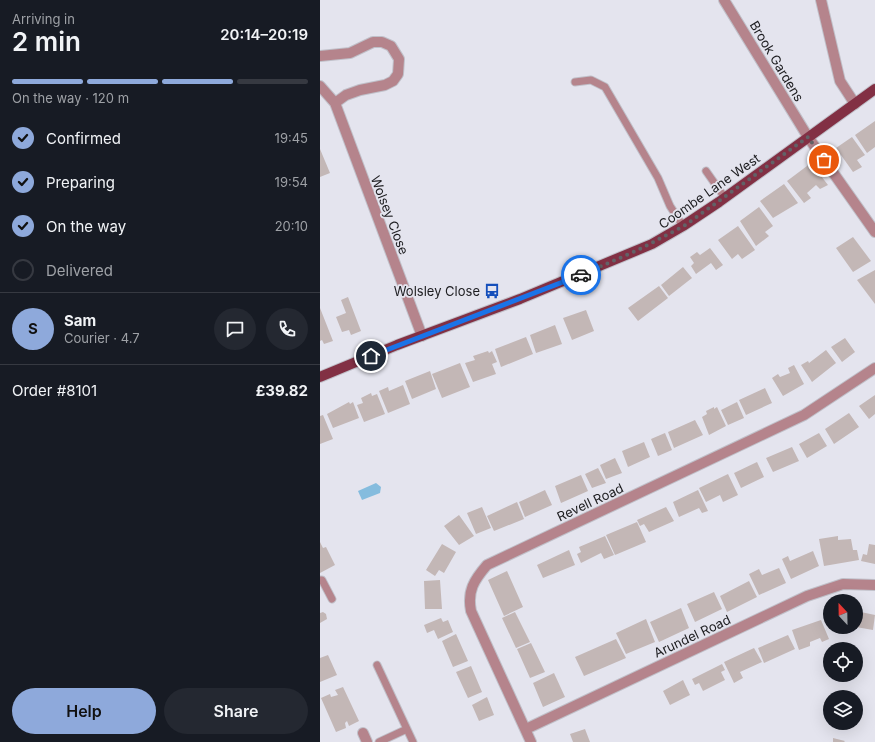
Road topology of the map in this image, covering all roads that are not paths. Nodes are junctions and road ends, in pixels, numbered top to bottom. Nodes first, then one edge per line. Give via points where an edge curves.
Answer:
1 (724, 0) edge
2 (821, 0) edge
3 (320, 56) edge
4 (575, 82) dead end
5 (320, 86) edge
6 (875, 89) edge
7 (335, 103) junction
8 (855, 104) junction
9 (808, 137) junction
10 (706, 171) dead end
11 (725, 198) junction
12 (684, 226) junction
13 (875, 232) edge
14 (422, 336) junction
15 (875, 368) edge
16 (320, 376) edge
17 (320, 580) edge
18 (875, 585) edge
19 (332, 599) dead end
20 (377, 665) dead end
21 (407, 729) junction
22 (526, 729) junction
23 (379, 742) edge
24 (413, 742) edge
25 (532, 742) edge

1 - 9 street, Brook Gardens
2 - 8 street via 840,81
3 - 7 street via 350,52 373,42 382,42 391,46 399,59 398,74 393,81 346,95
4 - 12 lane via 591,80 605,86 658,178 670,206
5 - 7 street, Wolsey Close
6 - 8 main road, Coombe Lane West
7 - 14 street, Wolsey Close
8 - 9 main road, Coombe Lane West
9 - 11 main road, Coombe Lane West
9 - 13 street, Brook Gardens
10 - 11 lane
11 - 12 main road, Coombe Lane West
12 - 14 main road, Coombe Lane West via 625,257
14 - 16 main road, Coombe Lane West
15 - 22 street, Revell Road via 804,415 487,565 472,587 468,599 470,611
17 - 19 lane
18 - 22 street, Arundel Road via 844,584 807,596
20 - 21 lane
21 - 23 lane
21 - 24 lane
22 - 25 street, Revell Road

